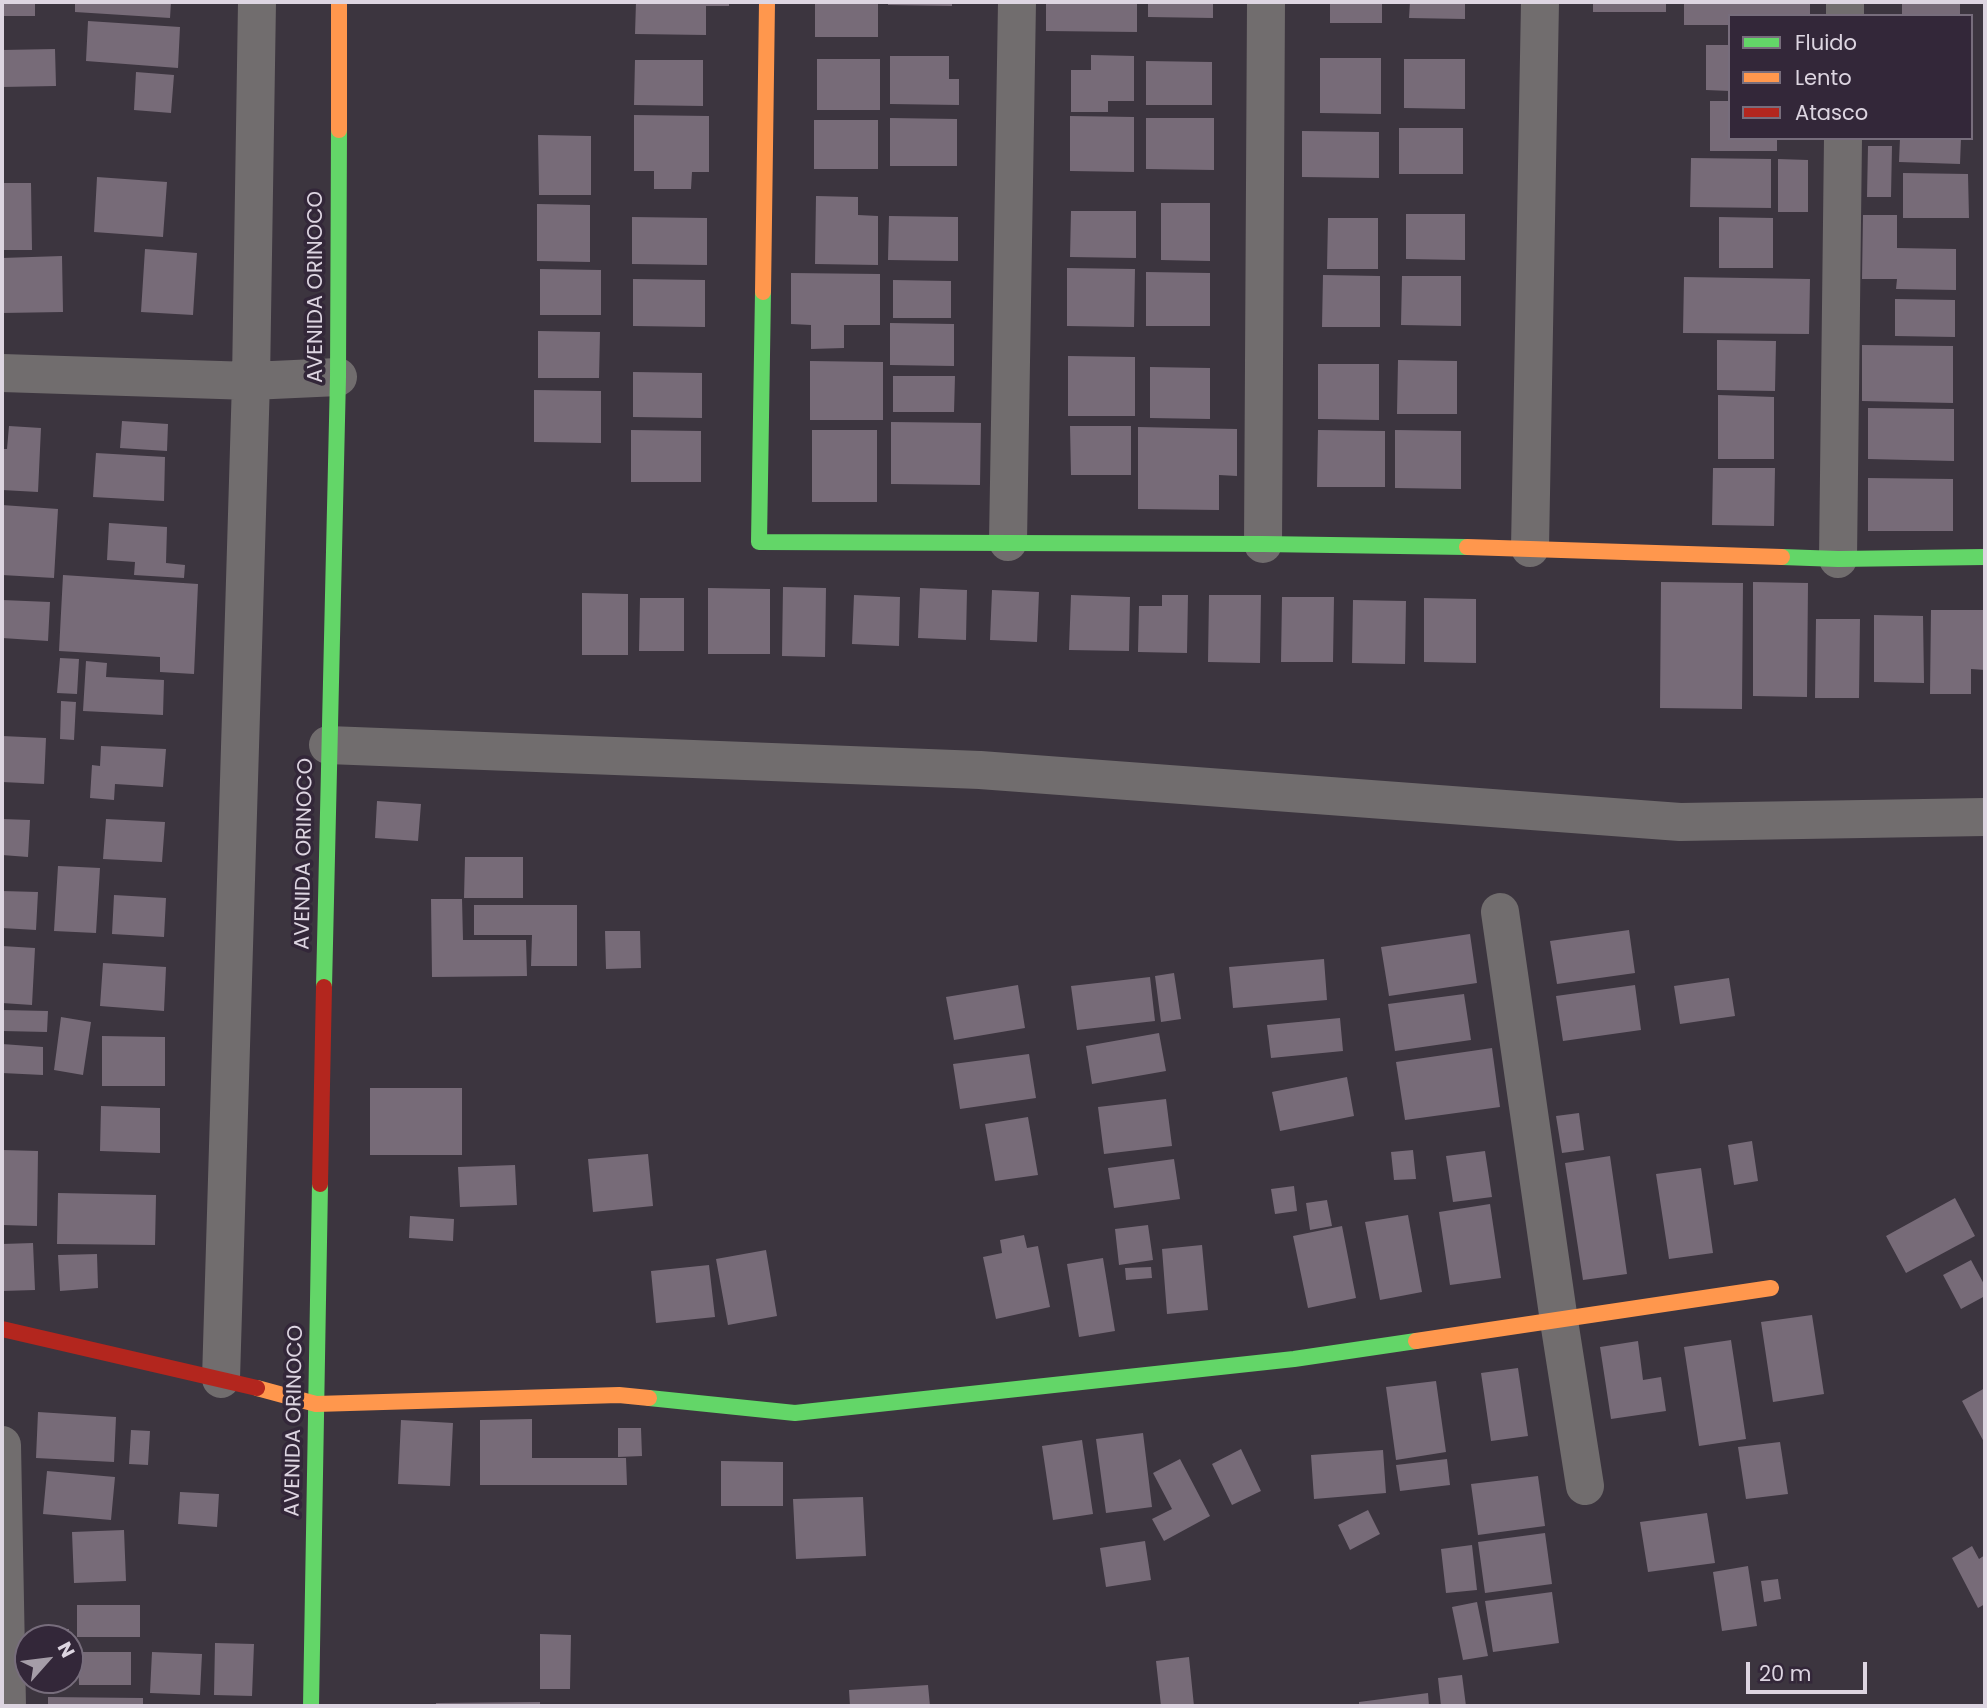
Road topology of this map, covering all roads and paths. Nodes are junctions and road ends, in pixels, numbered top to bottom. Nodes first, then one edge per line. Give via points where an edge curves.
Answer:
1 (257, 2) edge
2 (339, 2) edge
3 (767, 2) edge
4 (1017, 2) edge
5 (1266, 2) edge
6 (1540, 2) edge
7 (1843, 140) edge
8 (2, 373) edge
9 (338, 377) junction
10 (251, 381) junction
11 (1008, 542) junction
12 (1263, 544) junction
13 (1530, 548) junction
14 (1985, 557) edge
15 (1838, 559) junction
16 (328, 745) junction
17 (1985, 817) edge
18 (1500, 912) dead end
19 (1771, 1289) dead end
20 (1559, 1321) junction
21 (2, 1329) edge
22 (221, 1379) junction
23 (316, 1404) junction
24 (2, 1445) edge
25 (1585, 1486) dead end
26 (7, 1706) edge
27 (311, 1706) edge

1 - 10 street
2 - 9 street, AVENIDA ORINOCO
3 - 11 street via 759,542
4 - 11 street
5 - 12 street
6 - 13 street
7 - 15 street
8 - 10 street
9 - 10 street
9 - 16 street, AVENIDA ORINOCO
10 - 22 street
11 - 12 street
12 - 13 street
13 - 15 street
14 - 15 street
16 - 17 street via 980,771 1680,822
16 - 23 street, AVENIDA ORINOCO
18 - 20 street
19 - 20 street
20 - 23 street via 1294,1359 796,1413 618,1395
20 - 25 street
21 - 22 street
22 - 23 street
23 - 27 street, AVENIDA ORINOCO
24 - 26 street

